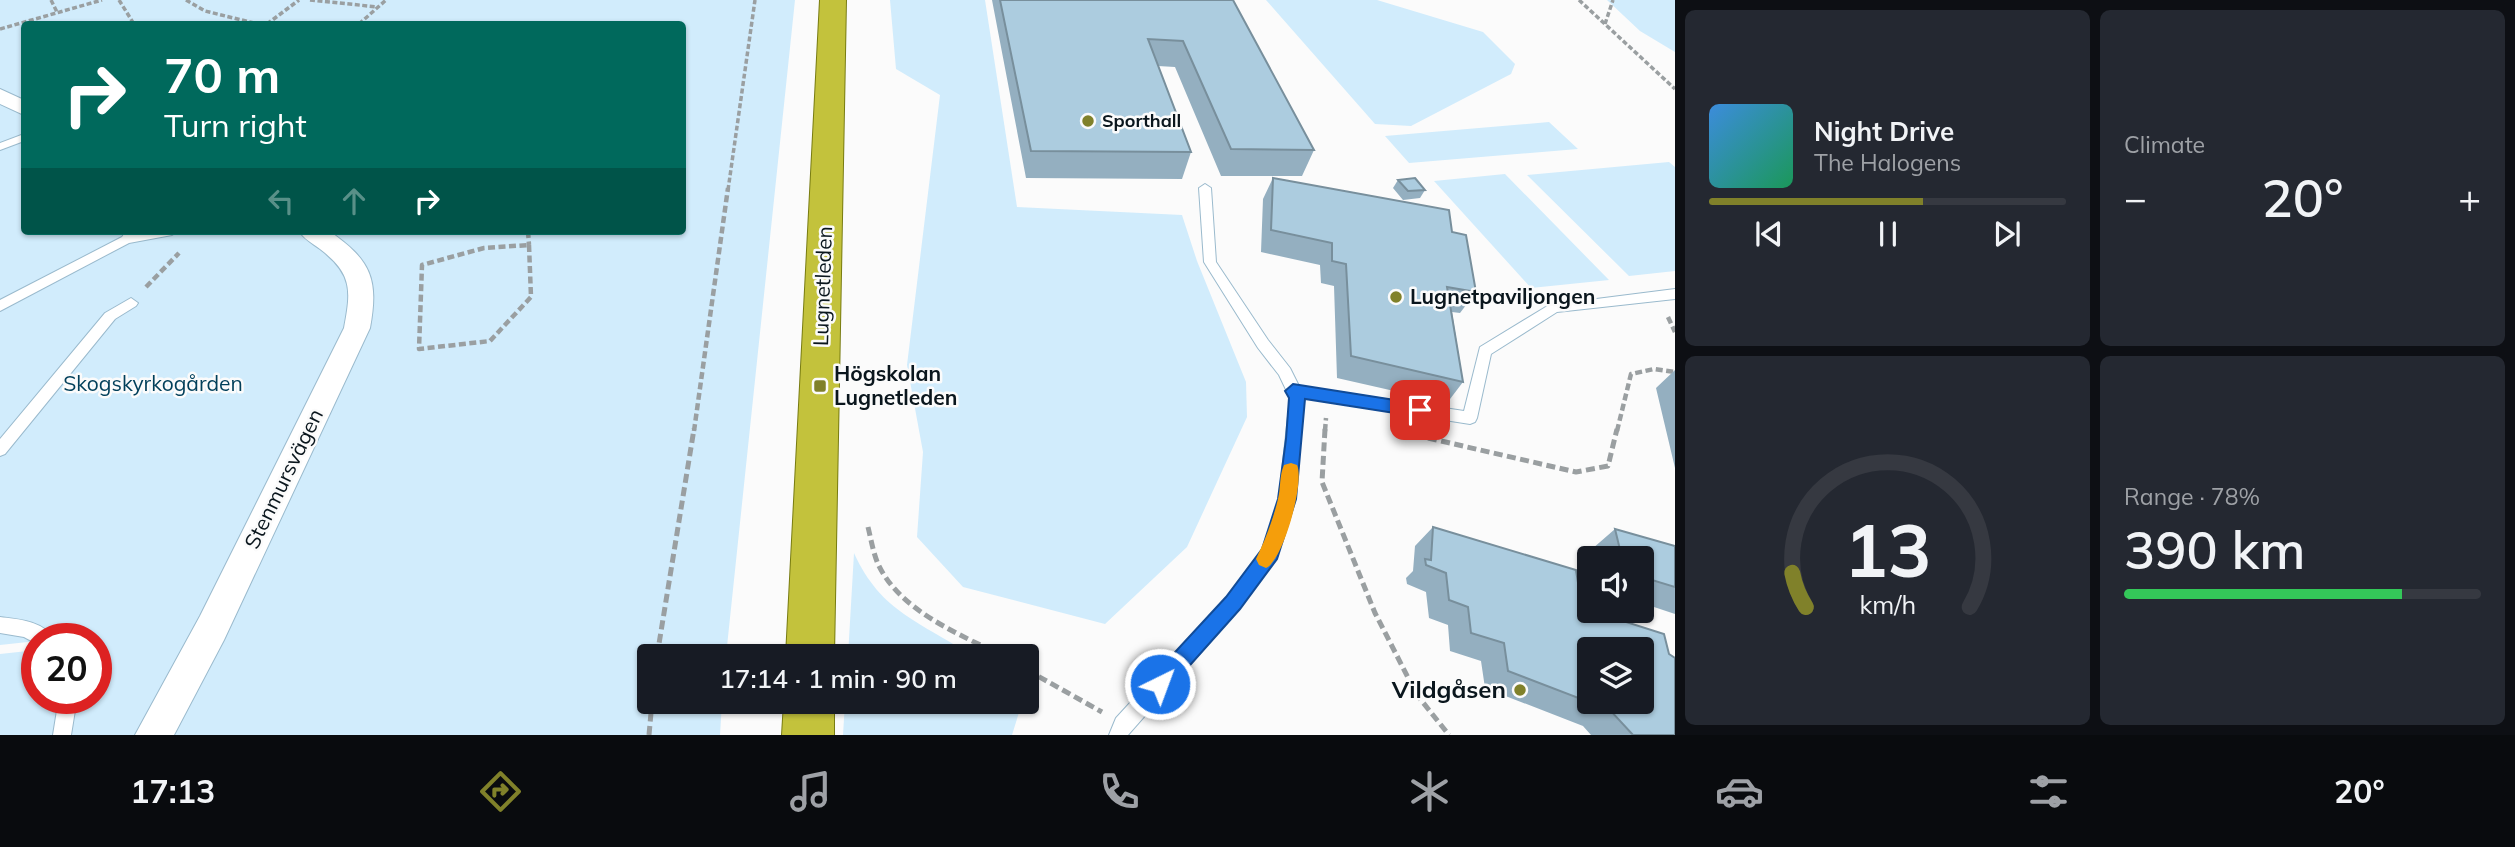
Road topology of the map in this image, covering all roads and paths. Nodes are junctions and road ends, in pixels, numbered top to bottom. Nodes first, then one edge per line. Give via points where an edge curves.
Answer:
1 (51, 0) edge
2 (102, 0) edge
3 (119, 0) edge
4 (186, 0) edge
5 (299, 0) edge
6 (310, 0) edge
7 (386, 0) edge
8 (755, 0) edge
9 (833, 0) edge
10 (1579, 0) edge
11 (1613, 0) edge
12 (378, 8) junction
13 (57, 12) junction
14 (27, 21) edge
15 (132, 21) edge
16 (246, 21) edge
17 (271, 21) edge
18 (363, 21) edge
19 (21, 23) edge
20 (1605, 24) junction
21 (0, 29) edge
22 (1675, 89) edge
23 (0, 95) edge
24 (21, 107) edge
25 (21, 138) edge
26 (0, 147) edge
27 (1205, 188) dead end
28 (130, 235) edge
29 (317, 235) edge
30 (529, 235) edge
31 (531, 245) junction
32 (183, 249) dead end
33 (1675, 293) edge
34 (131, 303) joint
35 (0, 306) edge
36 (1675, 372) edge
37 (1293, 391) junction
38 (1296, 410) junction
39 (1326, 417) junction
40 (1339, 419) dead end
41 (1420, 436) dead end
42 (0, 450) edge
43 (868, 527) dead end
44 (0, 625) edge
45 (21, 628) edge
46 (659, 644) edge
47 (810, 644) edge
48 (980, 644) edge
49 (1039, 678) edge
50 (65, 714) edge
51 (651, 714) edge
52 (808, 714) edge
53 (1121, 730) edge
54 (62, 735) edge
55 (154, 735) edge
56 (649, 735) edge
57 (808, 735) edge
58 (1449, 735) edge

1 - 13 path
2 - 13 path
3 - 15 path
4 - 16 path via 205,11
5 - 17 path
6 - 12 path
7 - 12 path
8 - 46 path
9 - 47 highway, Lugnetleden
10 - 20 path
11 - 20 path
12 - 18 path
13 - 14 path
19 - 21 path
20 - 22 path
23 - 24 street
25 - 26 lane
27 - 37 lane via 1210,262 1285,372
28 - 35 lane
29 - 55 street, Stenmursvägen via 353,265 362,290 358,328 212,628
30 - 31 path
31 - 31 path via 484,248 422,265 419,349 490,341 531,297
32 - 34 path
33 - 37 lane via 1554,308 1485,351 1470,418
34 - 42 lane via 110,316
36 - 41 path via 1654,369 1631,374 1608,466 1576,472
37 - 38 lane
38 - 39 path
38 - 53 lane via 1287,499 1270,553 1233,603
39 - 40 path
39 - 58 path via 1322,482 1375,613 1418,695
43 - 48 path via 878,566 904,600
44 - 45 lane
49 - 53 path
50 - 54 lane
51 - 56 path
52 - 57 highway

